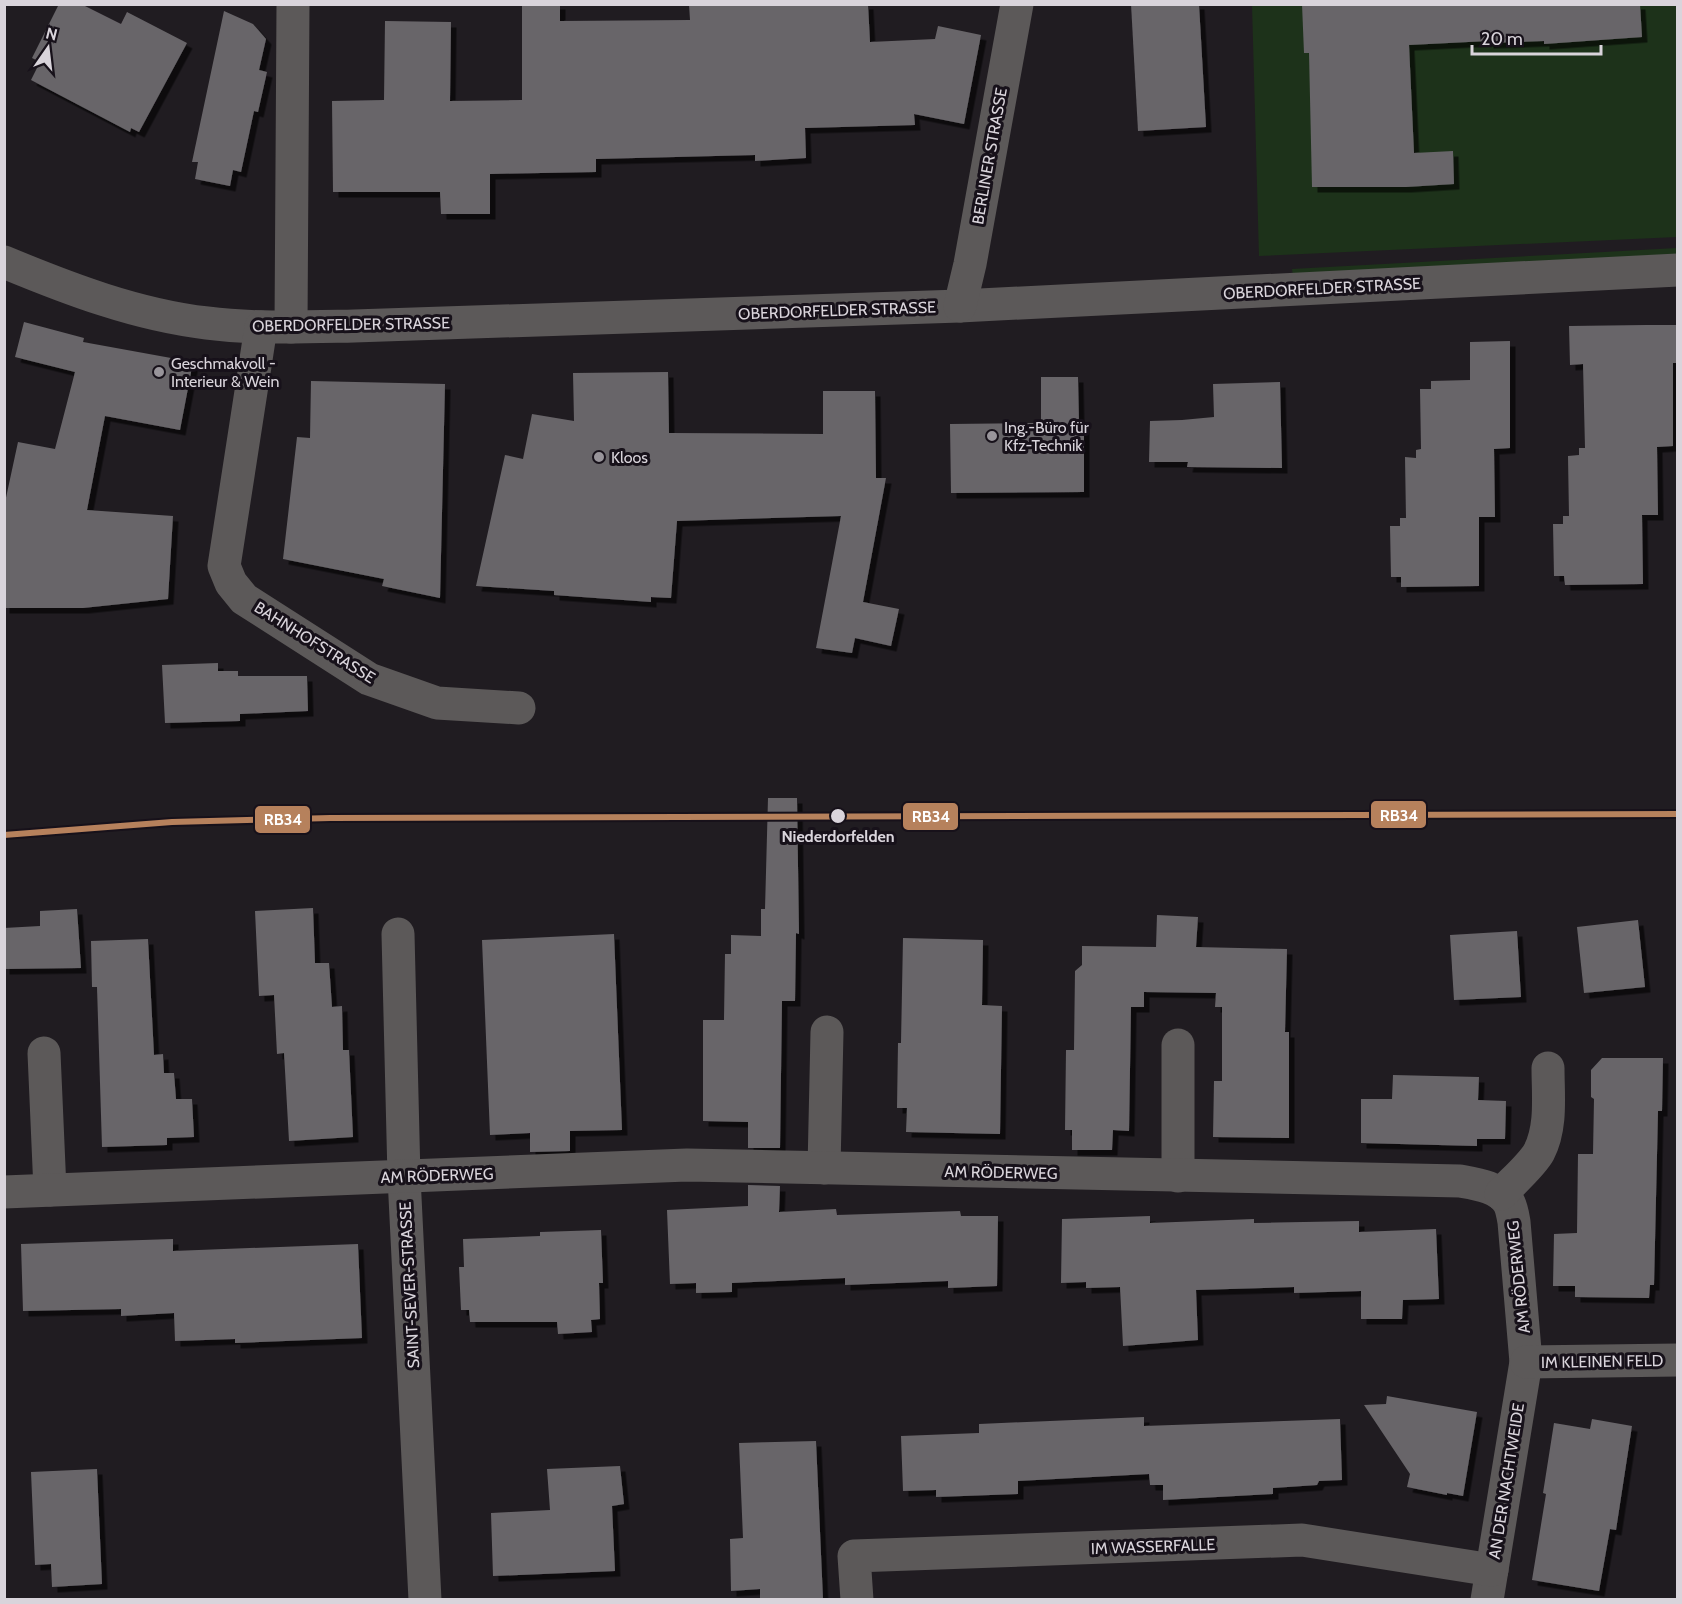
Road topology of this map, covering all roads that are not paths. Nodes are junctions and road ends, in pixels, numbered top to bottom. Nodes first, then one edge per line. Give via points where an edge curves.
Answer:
1 (293, 4) edge
2 (1017, 4) edge
3 (4, 262) edge
4 (1677, 270) edge
5 (960, 306) junction
6 (276, 327) junction
7 (519, 708) dead end
8 (398, 934) dead end
9 (827, 1032) dead end
10 (1178, 1045) dead end
11 (44, 1053) dead end
12 (1548, 1068) dead end
13 (824, 1168) junction
14 (1178, 1176) junction
15 (404, 1177) junction
16 (50, 1190) junction
17 (4, 1192) edge
18 (1501, 1194) junction
19 (1677, 1360) edge
20 (1526, 1362) junction
21 (1489, 1585) edge
22 (425, 1599) edge
23 (857, 1599) edge

1 - 6 street, BAHNHOFSTRASSE
2 - 5 street, BERLINER STRASSE
3 - 6 street, OBERDORFELDER STRASSE via 97,298 153,313 206,323
4 - 5 street, OBERDORFELDER STRASSE
5 - 6 street, OBERDORFELDER STRASSE
6 - 7 street, BAHNHOFSTRASSE via 224,566 231,583 244,599 369,679 437,703
8 - 15 street, SAINT-SEVER-STRASSE
9 - 13 street
10 - 14 street
11 - 16 street
12 - 18 street via 1548,1117 1543,1143 1538,1154
13 - 14 street, AM RÖDERWEG
13 - 15 street, AM RÖDERWEG via 687,1165
14 - 18 street, AM RÖDERWEG via 1460,1181
15 - 16 street, AM RÖDERWEG
15 - 22 street, SAINT-SEVER-STRASSE
16 - 17 street, AM RÖDERWEG
18 - 20 street, AM RÖDERWEG via 1509,1204 1514,1222
19 - 20 street, IM KLEINEN FELD
20 - 21 street, AN DER NACHTWEIDE
21 - 23 street, IM WASSERFALLE via 1302,1540 854,1557

